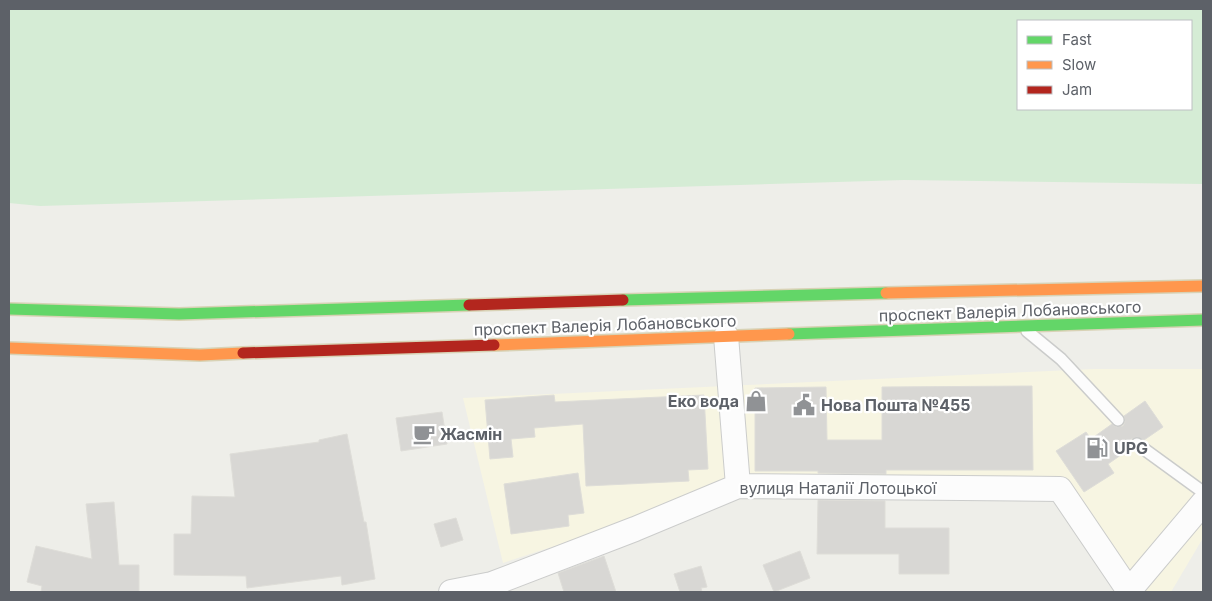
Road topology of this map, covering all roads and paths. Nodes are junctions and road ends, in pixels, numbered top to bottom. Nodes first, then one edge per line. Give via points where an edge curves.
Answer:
1 (1203, 286) edge
2 (9, 309) edge
3 (1203, 320) edge
4 (1022, 327) junction
5 (726, 336) junction
6 (9, 348) edge
7 (1118, 420) dead end
8 (1137, 444) dead end
9 (738, 486) junction
10 (1203, 492) edge
11 (1203, 503) edge
12 (452, 592) edge
13 (1128, 592) edge

1 - 2 main road, проспект Валерія Лобановського via 180,314
3 - 4 main road, проспект Валерія Лобановського
4 - 5 main road, проспект Валерія Лобановського
4 - 7 lane via 1061,359
5 - 6 main road, проспект Валерія Лобановського via 200,355
5 - 9 street
8 - 10 lane
9 - 12 street, вулиця Наталії Лотоцької via 492,584
9 - 13 street, вулиця Наталії Лотоцької via 1060,489
11 - 13 street

